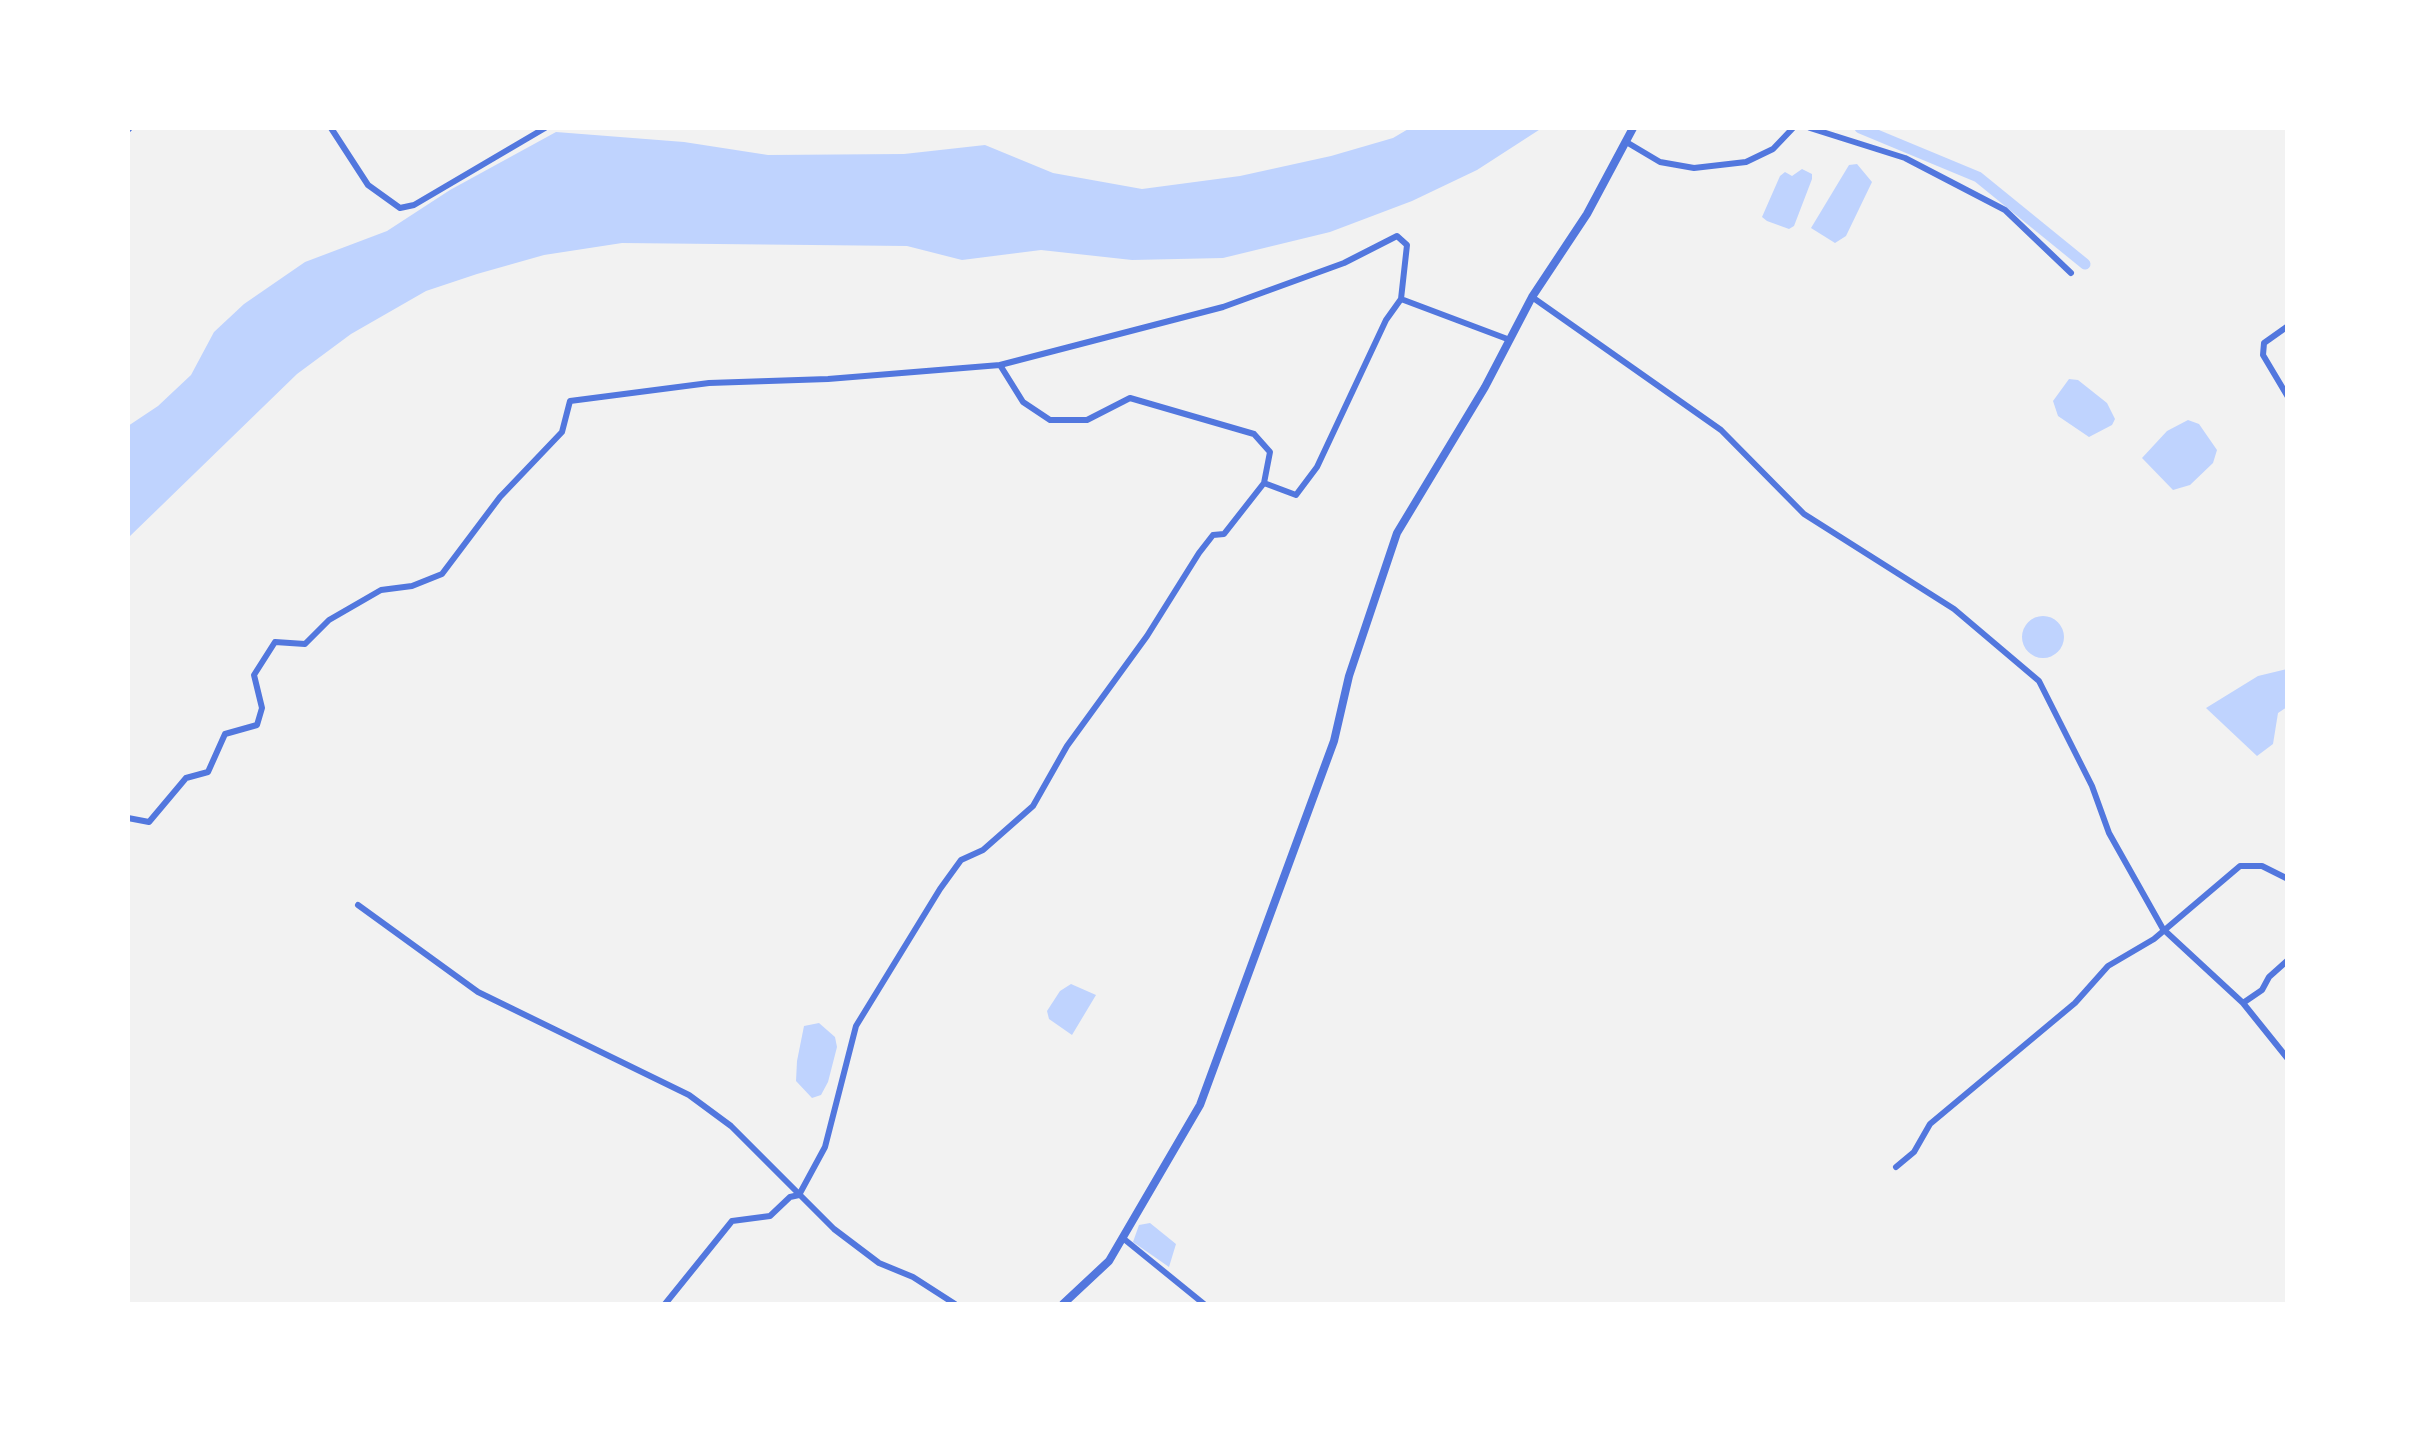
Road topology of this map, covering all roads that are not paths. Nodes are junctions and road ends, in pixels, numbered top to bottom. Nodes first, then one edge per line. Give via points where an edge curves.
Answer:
1 (331, 128) edge
2 (545, 128) edge
3 (1793, 128) edge
4 (1810, 128) edge
5 (1631, 129) edge
6 (1628, 143) junction
7 (2071, 273) dead end
8 (1532, 297) junction
9 (1401, 299) junction
10 (2288, 326) edge
11 (1510, 340) junction
12 (1000, 364) junction
13 (2288, 398) edge
14 (1264, 483) junction
15 (128, 818) edge
16 (2288, 878) edge
17 (358, 905) dead end
18 (2163, 929) junction
19 (2288, 960) edge
20 (2243, 1003) junction
21 (2288, 1059) edge
22 (1896, 1167) dead end
23 (799, 1195) junction
24 (1124, 1239) junction
25 (665, 1304) edge
26 (955, 1304) edge
27 (1064, 1304) edge
28 (1204, 1304) edge

1 - 2 street via 368,185 400,208
3 - 6 street via 1760,156 1707,166 1660,162
4 - 7 street via 1905,158 2005,210
5 - 6 street
6 - 8 street
8 - 11 street
8 - 18 street via 1721,430 1804,514 1954,609 2040,680 2110,833
9 - 11 street
9 - 12 street via 1407,245 1396,236 1344,263 1223,307
9 - 14 street via 1303,491 1296,496
10 - 13 street via 2264,343 2262,356
11 - 24 street via 1397,532 1334,741 1233,1020 1200,1105
12 - 14 street via 1024,402 1050,420 1087,420 1130,398 1254,434 1270,452
12 - 15 street via 709,383 570,401 562,432 500,497 442,574 381,590 329,620 305,644 275,642 254,675 262,708 257,725 225,734 208,772 175,787 149,822
14 - 23 street via 1231,527 1199,552 1032,806 961,860 940,889 856,1026 825,1147
16 - 18 street via 2262,866 2240,866
17 - 23 street via 478,992 689,1095 731,1126
18 - 20 street
18 - 22 street via 2108,966 2075,1003 1930,1124
19 - 20 street
20 - 21 street
23 - 25 street via 770,1216 732,1220
23 - 26 street via 879,1263
24 - 27 street
24 - 28 street

